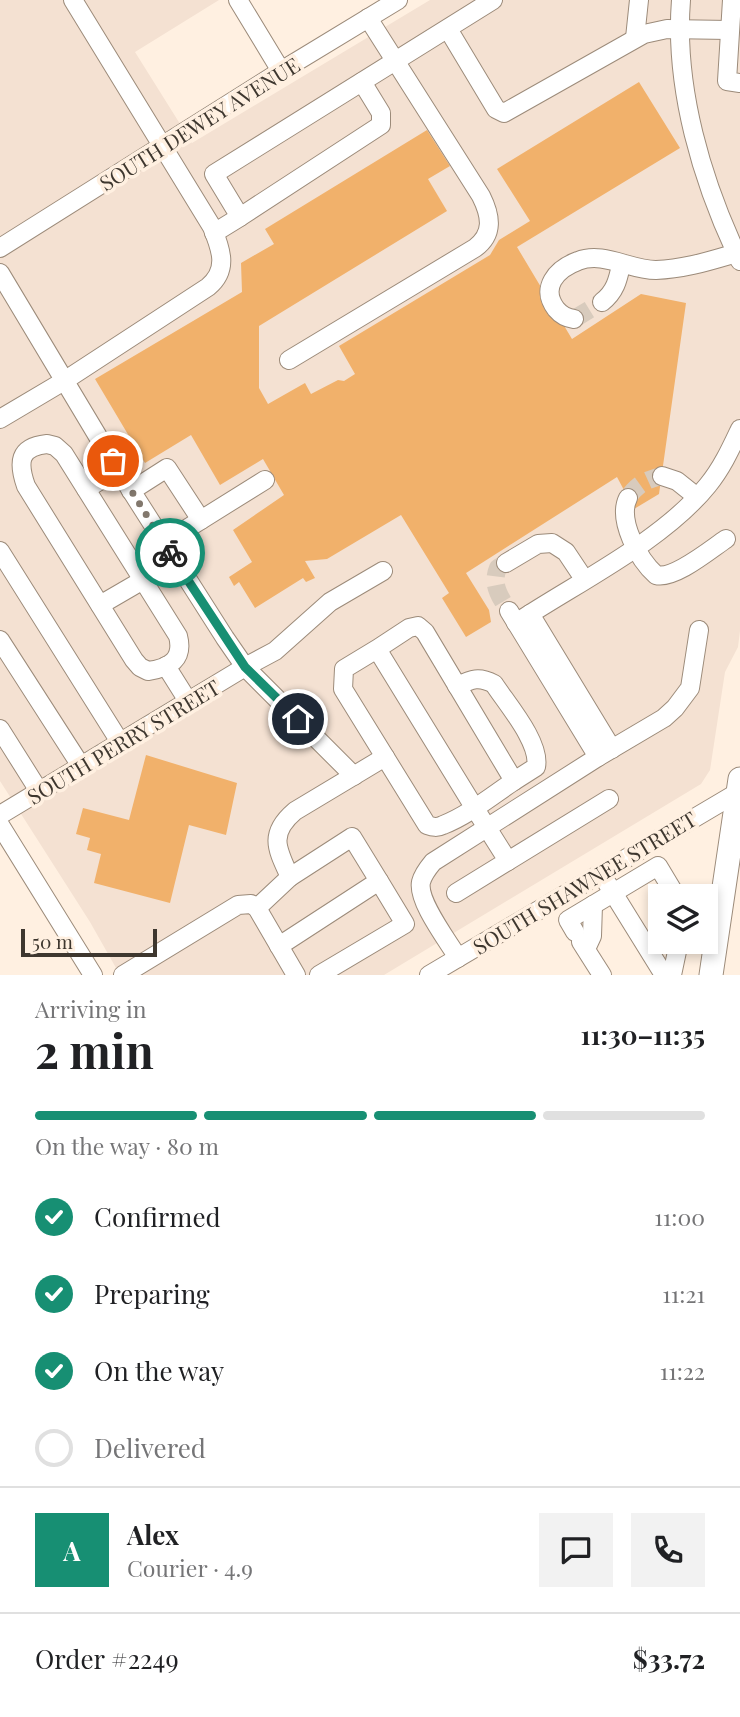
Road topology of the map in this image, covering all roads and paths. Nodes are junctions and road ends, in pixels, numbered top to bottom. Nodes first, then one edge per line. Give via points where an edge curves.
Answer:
1 (73, 0) edge
2 (238, 0) edge
3 (398, 0) edge
4 (494, 0) edge
5 (639, 0) edge
6 (681, 0) edge
7 (732, 0) edge
8 (368, 18) junction
9 (448, 29) junction
10 (679, 30) junction
11 (729, 30) junction
12 (635, 38) junction
13 (396, 61) junction
14 (281, 71) junction
15 (362, 82) junction
16 (740, 83) edge
17 (163, 145) junction
18 (240, 217) junction
19 (214, 233) junction
20 (0, 248) edge
21 (739, 255) edge
22 (621, 265) junction
23 (0, 273) edge
24 (602, 302) tunnel mouth
25 (574, 319) dead end
26 (289, 360) dead end
27 (64, 381) junction
28 (0, 419) edge
29 (740, 429) edge
30 (118, 470) junction
31 (662, 476) dead end
32 (265, 481) dead end
33 (86, 489) junction
34 (131, 491) junction
35 (697, 497) junction
36 (628, 498) dead end
37 (201, 520) junction
38 (726, 539) dead end
39 (164, 543) junction
40 (636, 546) junction
41 (0, 551) edge
42 (506, 563) dead end
43 (383, 571) dead end
44 (584, 579) junction
45 (143, 580) junction
46 (100, 605) junction
47 (699, 630) dead end
48 (0, 640) edge
49 (377, 649) junction
50 (166, 666) junction
51 (245, 667) junction
52 (457, 686) junction
53 (188, 701) junction
54 (0, 729) edge
55 (120, 742) junction
56 (605, 753) junction
57 (385, 757) junction
58 (81, 766) junction
59 (354, 776) junction
60 (514, 781) junction
61 (739, 787) edge
62 (39, 791) junction
63 (609, 799) dead end
64 (474, 807) junction
65 (0, 815) edge
66 (0, 825) edge
67 (487, 828) junction
68 (508, 861) junction
69 (601, 872) junction
70 (290, 877) junction
71 (379, 881) junction
72 (669, 884) edge
73 (613, 892) junction
74 (456, 894) dead end
75 (257, 908) junction
76 (279, 946) junction
77 (676, 954) edge
78 (458, 958) junction
79 (93, 975) edge
80 (123, 975) edge
81 (296, 975) edge
82 (319, 975) edge
83 (429, 975) edge
84 (602, 975) edge
85 (664, 975) edge
86 (672, 975) edge
87 (711, 975) edge

1 - 17 street
2 - 14 street
3 - 8 street, SOUTH DEWEY AVENUE
4 - 9 street
5 - 12 street
6 - 10 street
7 - 11 street
8 - 13 street
8 - 14 street, SOUTH DEWEY AVENUE
9 - 12 street via 496,109 504,113
9 - 13 street
10 - 11 street
10 - 12 street via 654,30
10 - 21 street via 698,148
11 - 16 street via 727,81
13 - 15 street
13 - 26 street via 481,196 489,217 488,234 475,248
14 - 17 street, SOUTH DEWEY AVENUE
15 - 18 street via 381,113 381,125
15 - 18 street via 214,174
17 - 19 street
17 - 20 street, SOUTH DEWEY AVENUE
18 - 19 street
19 - 27 street via 222,266 215,282
21 - 22 street via 686,268
22 - 24 street via 616,286
22 - 25 street via 589,258 556,274 549,288 551,300 563,316
23 - 27 street
27 - 28 street
27 - 30 street
29 - 35 street
30 - 33 street
30 - 34 street
31 - 35 street
32 - 37 street
33 - 45 street
33 - 46 street via 55,446 38,445 22,457 19,466 26,486
34 - 37 street via 167,468
34 - 39 street
35 - 40 street
36 - 40 street via 624,517
37 - 39 street
38 - 40 street via 665,576 652,571
39 - 51 street
40 - 44 street
41 - 55 street
42 - 44 street via 538,544 552,542 566,552
43 - 51 street, SOUTH PERRY STREET via 330,602 275,651
44 - 56 street via 518,616
45 - 46 street
45 - 50 street via 178,635 178,657
46 - 50 street via 140,667 148,671
47 - 56 street via 693,676 684,699 664,718
48 - 58 street
49 - 52 street via 418,626
49 - 57 street via 344,669 342,678 343,689
49 - 64 street
50 - 53 street
51 - 53 street, SOUTH PERRY STREET
51 - 59 street
52 - 60 street
52 - 60 street via 474,678 494,684 534,746 536,766
53 - 55 street, SOUTH PERRY STREET
54 - 62 street
55 - 58 street, SOUTH PERRY STREET
56 - 67 street
57 - 59 street
57 - 64 street via 427,824 443,825
58 - 62 street, SOUTH PERRY STREET
59 - 70 street via 284,821 276,839
60 - 64 street
61 - 69 street, SOUTH SHAWNEE STREET
61 - 87 main road
62 - 65 street, SOUTH PERRY STREET
63 - 68 street
64 - 67 street
66 - 79 street
67 - 68 street
67 - 78 street via 433,862 421,883 423,899
68 - 74 street
69 - 73 street
69 - 78 street, SOUTH SHAWNEE STREET
70 - 71 street via 352,837
70 - 75 street
71 - 76 street
71 - 82 street via 405,924
72 - 73 street via 659,866
73 - 84 street via 568,920
73 - 85 street
75 - 76 street
75 - 80 street via 239,905
76 - 81 street
77 - 86 street
78 - 83 street, SOUTH SHAWNEE STREET

